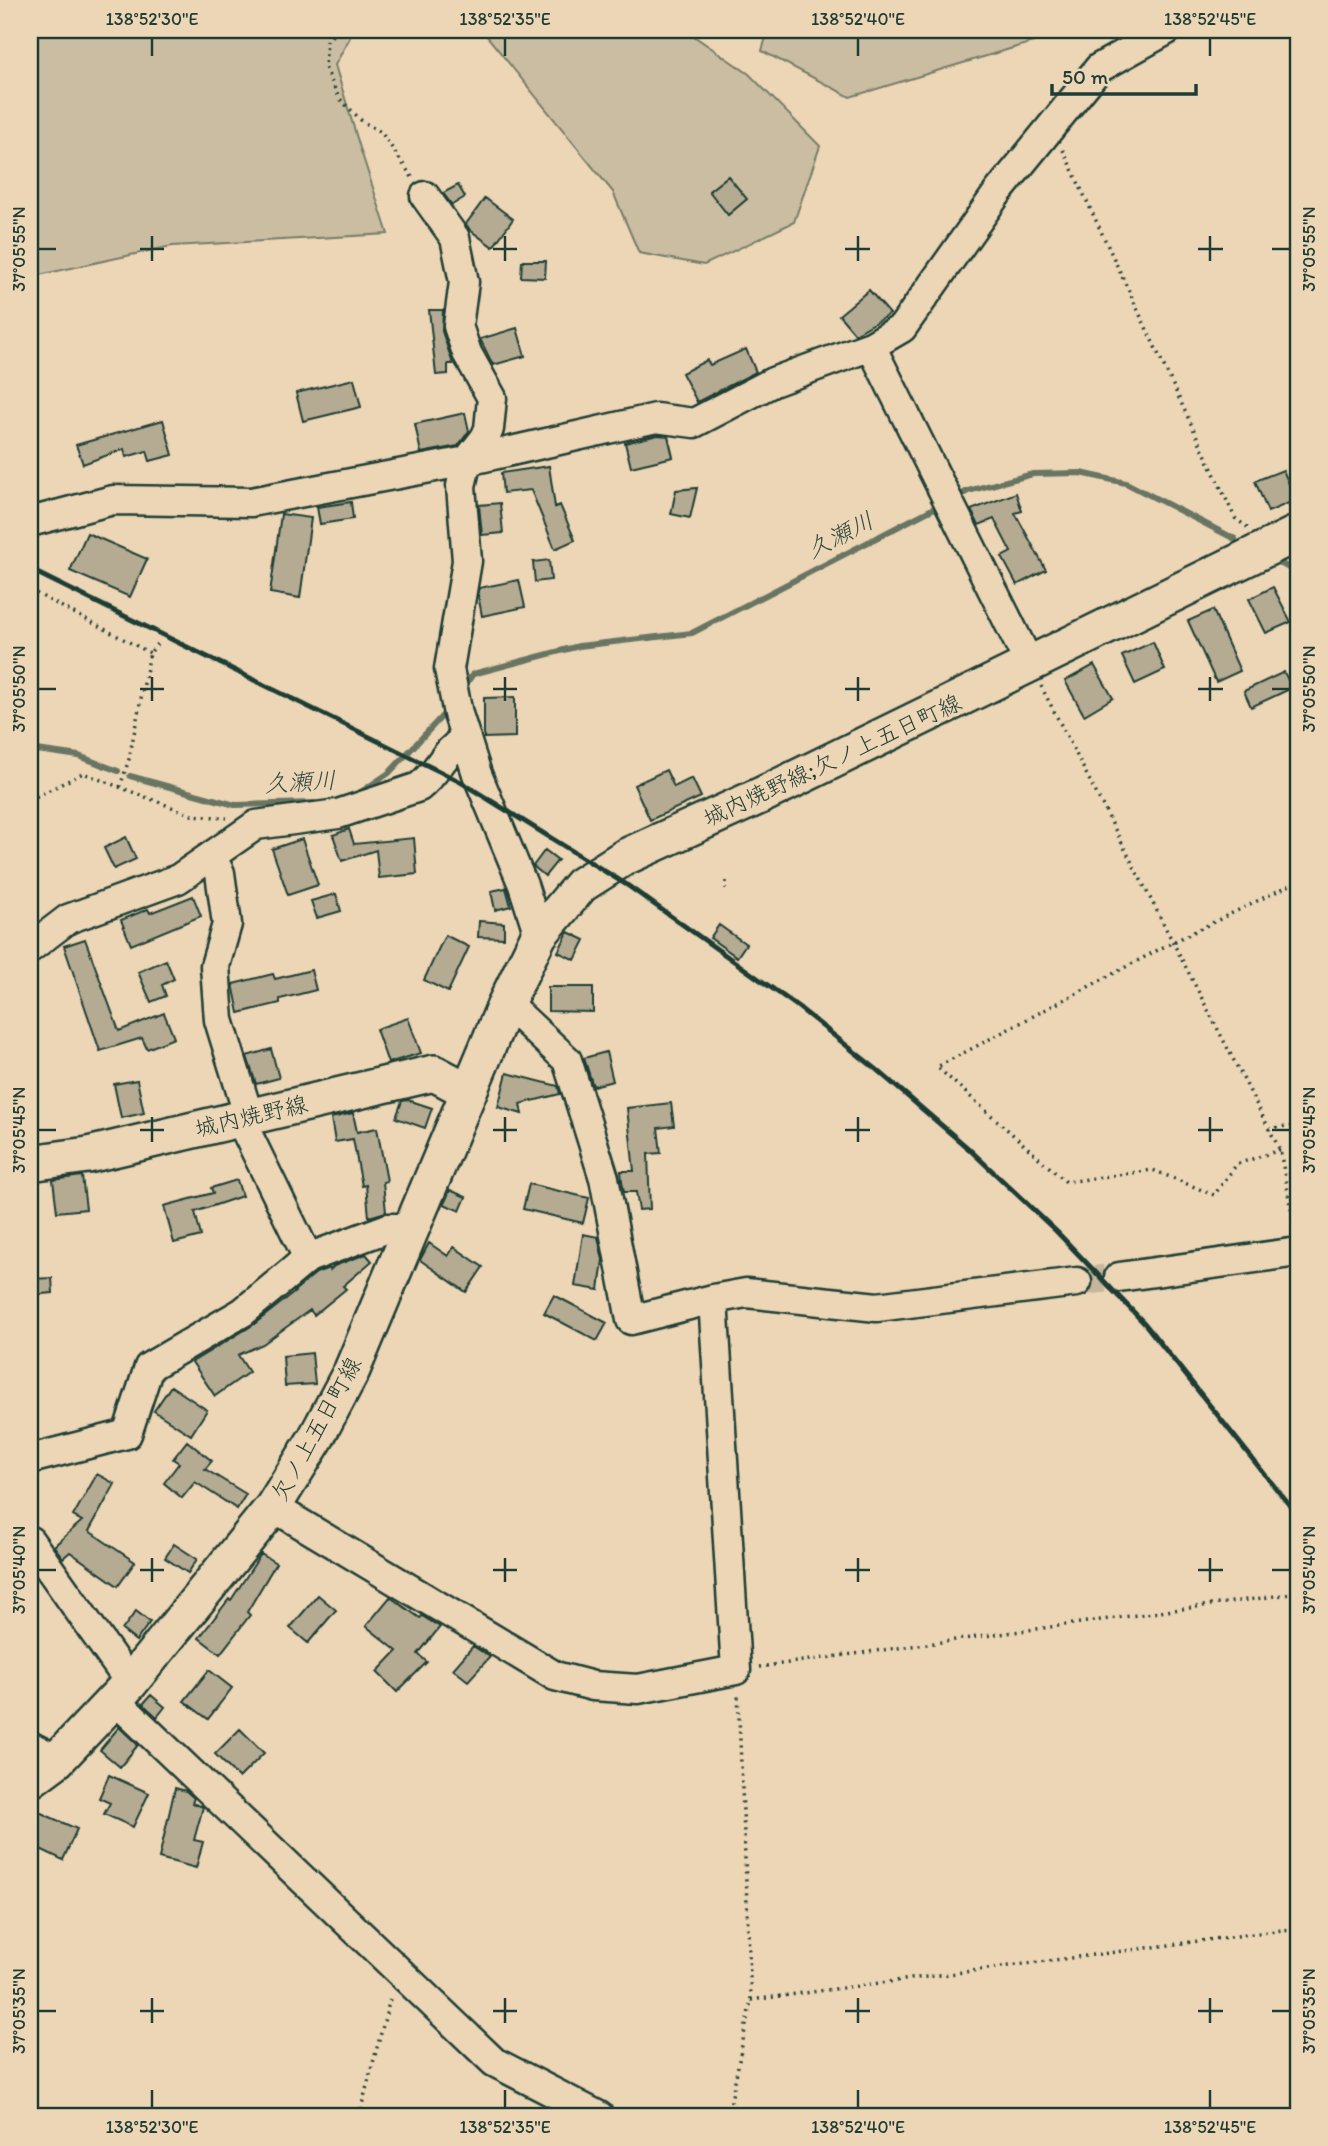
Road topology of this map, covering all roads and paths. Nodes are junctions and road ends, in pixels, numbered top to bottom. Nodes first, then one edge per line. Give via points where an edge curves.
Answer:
1 (338, 30) edge
2 (1167, 30) edge
3 (1052, 126) junction
4 (425, 197) joint
5 (871, 346) junction
6 (467, 461) junction
7 (30, 522) edge
8 (1284, 540) edge
9 (30, 590) edge
10 (159, 641) dead end
11 (150, 653) junction
12 (1030, 666) junction
13 (466, 738) junction
14 (120, 787) junction
15 (30, 800) edge
16 (256, 825) junction
17 (211, 856) junction
18 (1298, 880) edge
19 (726, 881) dead end
20 (726, 889) dead end
21 (539, 935) junction
22 (1173, 942) junction
23 (30, 948) edge
24 (506, 1003) junction
25 (468, 1091) junction
26 (244, 1118) junction
27 (1298, 1124) edge
28 (1269, 1129) junction
29 (1280, 1150) junction
30 (30, 1163) edge
31 (410, 1228) junction
32 (1297, 1243) edge
33 (308, 1258) junction
34 (1119, 1277) tunnel mouth
35 (1077, 1282) tunnel mouth
36 (713, 1299) junction
37 (30, 1459) edge
38 (273, 1507) junction
39 (30, 1541) edge
40 (1298, 1593) edge
41 (736, 1670) junction
42 (122, 1691) junction
43 (44, 1753) edge
44 (30, 1780) edge
45 (1298, 1928) edge
46 (397, 1969) junction
47 (751, 2000) junction
48 (359, 2116) edge
49 (600, 2116) edge
50 (728, 2116) edge

1 - 4 path via 327,41 325,67 339,98 363,122 381,132
2 - 3 street via 1099,68
3 - 5 street via 998,192 902,328
3 - 8 path via 1235,518
4 - 6 street via 455,238 464,282 458,326 492,398 489,429
5 - 6 street via 773,382 694,423 656,418
5 - 12 street
6 - 7 street via 251,502 113,500
6 - 13 street via 461,486 467,561 449,669
8 - 12 main road, 城内焼野線;欠ノ上五日町線
9 - 11 path
10 - 11 path
11 - 14 path
12 - 21 main road, 城内焼野線;欠ノ上五日町線 via 625,857 581,885
12 - 22 path
13 - 16 street via 452,747 419,787 338,814
13 - 21 street
14 - 15 path via 83,773
14 - 16 path via 192,814
16 - 17 street
17 - 23 street via 178,879 68,919
17 - 26 street via 219,873 227,924 215,966 219,1020
18 - 22 path
19 - 20 path
21 - 24 main road, 城内焼野線;欠ノ上五日町線
22 - 28 path
22 - 29 path via 937,1067 1066,1182 1153,1170 1214,1195 1237,1164
24 - 25 main road, 城内焼野線;欠ノ上五日町線
24 - 36 street via 566,1060 604,1178 631,1320
25 - 26 main road, 城内焼野線 via 434,1073
25 - 31 main road, 欠ノ上五日町線
26 - 30 main road, 城内焼野線 via 88,1155
26 - 33 street
27 - 28 path
28 - 29 path
29 - 32 path
31 - 33 street via 388,1228
31 - 38 main road, 欠ノ上五日町線 via 352,1370
32 - 34 street
33 - 37 street via 243,1312 149,1367 127,1434
35 - 36 street via 877,1307 746,1293
36 - 41 street
38 - 41 street via 555,1676 593,1686 638,1689
38 - 42 main road, 欠ノ上五日町線
39 - 42 street
40 - 41 path
41 - 47 path
42 - 43 main road, 欠ノ上五日町線
42 - 46 street
43 - 44 main road, 欠ノ上五日町線
45 - 47 path
46 - 48 path
46 - 49 street via 494,2062
47 - 50 path

